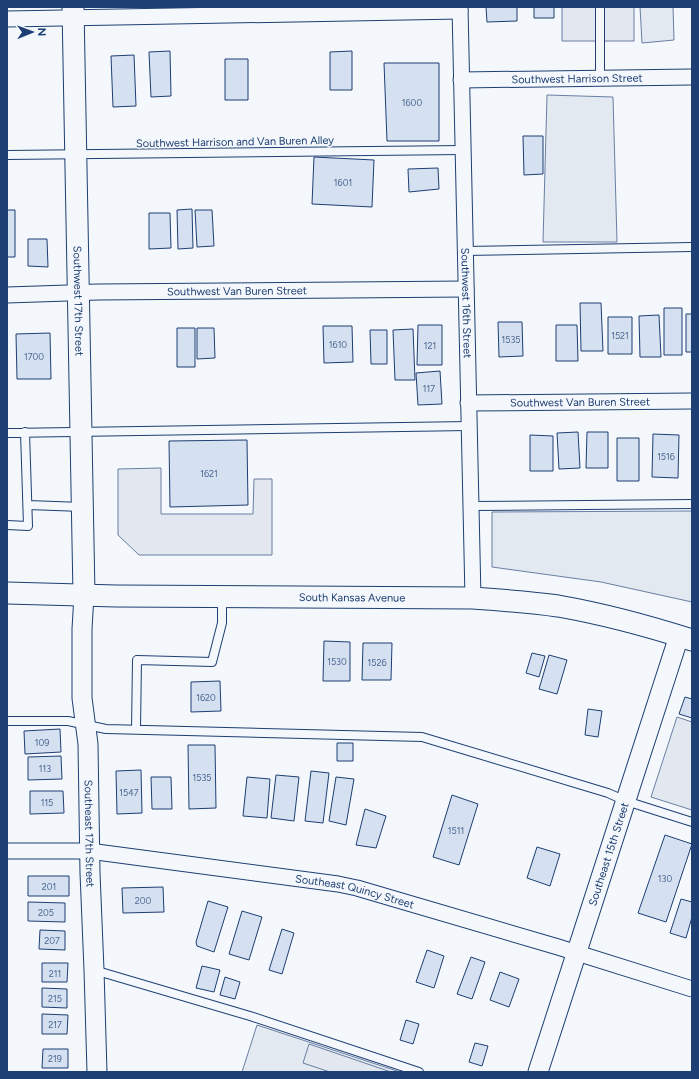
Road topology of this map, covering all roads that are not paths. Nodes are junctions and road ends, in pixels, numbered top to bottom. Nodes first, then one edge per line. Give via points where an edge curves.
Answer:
1 (600, 7) edge
2 (460, 9) edge
3 (73, 12) edge
4 (7, 19) edge
5 (692, 77) edge
6 (600, 78) junction
7 (461, 80) junction
8 (463, 150) junction
9 (76, 154) junction
10 (7, 155) edge
11 (692, 247) edge
12 (465, 251) junction
13 (466, 289) junction
14 (78, 293) junction
15 (7, 295) edge
16 (692, 401) edge
17 (468, 402) junction
18 (469, 426) junction
19 (25, 432) junction
20 (81, 432) junction
21 (7, 433) edge
22 (692, 504) edge
23 (28, 505) junction
24 (471, 506) junction
25 (82, 507) junction
26 (7, 525) edge
27 (7, 593) edge
28 (84, 595) junction
29 (222, 597) junction
30 (473, 598) junction
31 (685, 638) edge
32 (7, 721) edge
33 (86, 725) junction
34 (136, 729) junction
35 (626, 801) junction
36 (692, 822) edge
37 (7, 851) edge
38 (89, 852) junction
39 (577, 953) junction
40 (94, 970) junction
41 (692, 989) edge
42 (97, 1072) edge
43 (419, 1072) edge
44 (538, 1072) edge

1 - 6 lane
2 - 3 street
2 - 7 street, Southwest 16th Street
3 - 4 street
3 - 9 main road, Southwest 17th Street
5 - 6 street, Southwest Harrison Street
6 - 7 street, Southwest Harrison Street
7 - 8 street, Southwest 16th Street
8 - 9 lane, Southwest Harrison and Van Buren Alley
8 - 12 street, Southwest 16th Street
9 - 10 lane, Southwest Harrison and Van Buren Alley
9 - 14 main road, Southwest 17th Street
11 - 12 lane
12 - 13 street, Southwest 16th Street
13 - 14 street, Southwest Van Buren Street
13 - 17 street, Southwest 16th Street
14 - 15 street, Southwest Van Buren Street
14 - 20 main road, Southwest 17th Street
16 - 17 street, Southwest Van Buren Street
17 - 18 street, Southwest 16th Street
18 - 20 lane
18 - 24 street, Southwest 16th Street
19 - 20 lane
19 - 21 lane
19 - 23 lane
20 - 25 main road, Southwest 17th Street
22 - 24 lane
23 - 25 lane
23 - 26 lane via 28,526
24 - 30 street, Southwest 16th Street
25 - 28 main road, Southwest 17th Street
27 - 28 main road, South Kansas Avenue
28 - 29 main road, South Kansas Avenue
28 - 33 street, Southeast 17th Street via 82,690
29 - 30 main road, South Kansas Avenue
29 - 34 lane via 222,623 212,662 137,660
30 - 31 main road, South Kansas Avenue via 559,606 624,620
31 - 35 street, Southeast 15th Street
32 - 33 lane via 68,721
33 - 34 lane via 106,729
33 - 38 street, Southeast 17th Street
34 - 35 lane via 422,737 608,793
35 - 36 lane
35 - 39 street, Southeast 15th Street
37 - 38 street, Southeast Quincy Street
38 - 39 street, Southeast Quincy Street via 338,884
38 - 40 street, Southeast 17th Street
39 - 41 street, Southeast Quincy Street
39 - 44 street, Southeast 15th Street
40 - 42 street, Southeast 17th Street
40 - 43 lane via 250,1016

